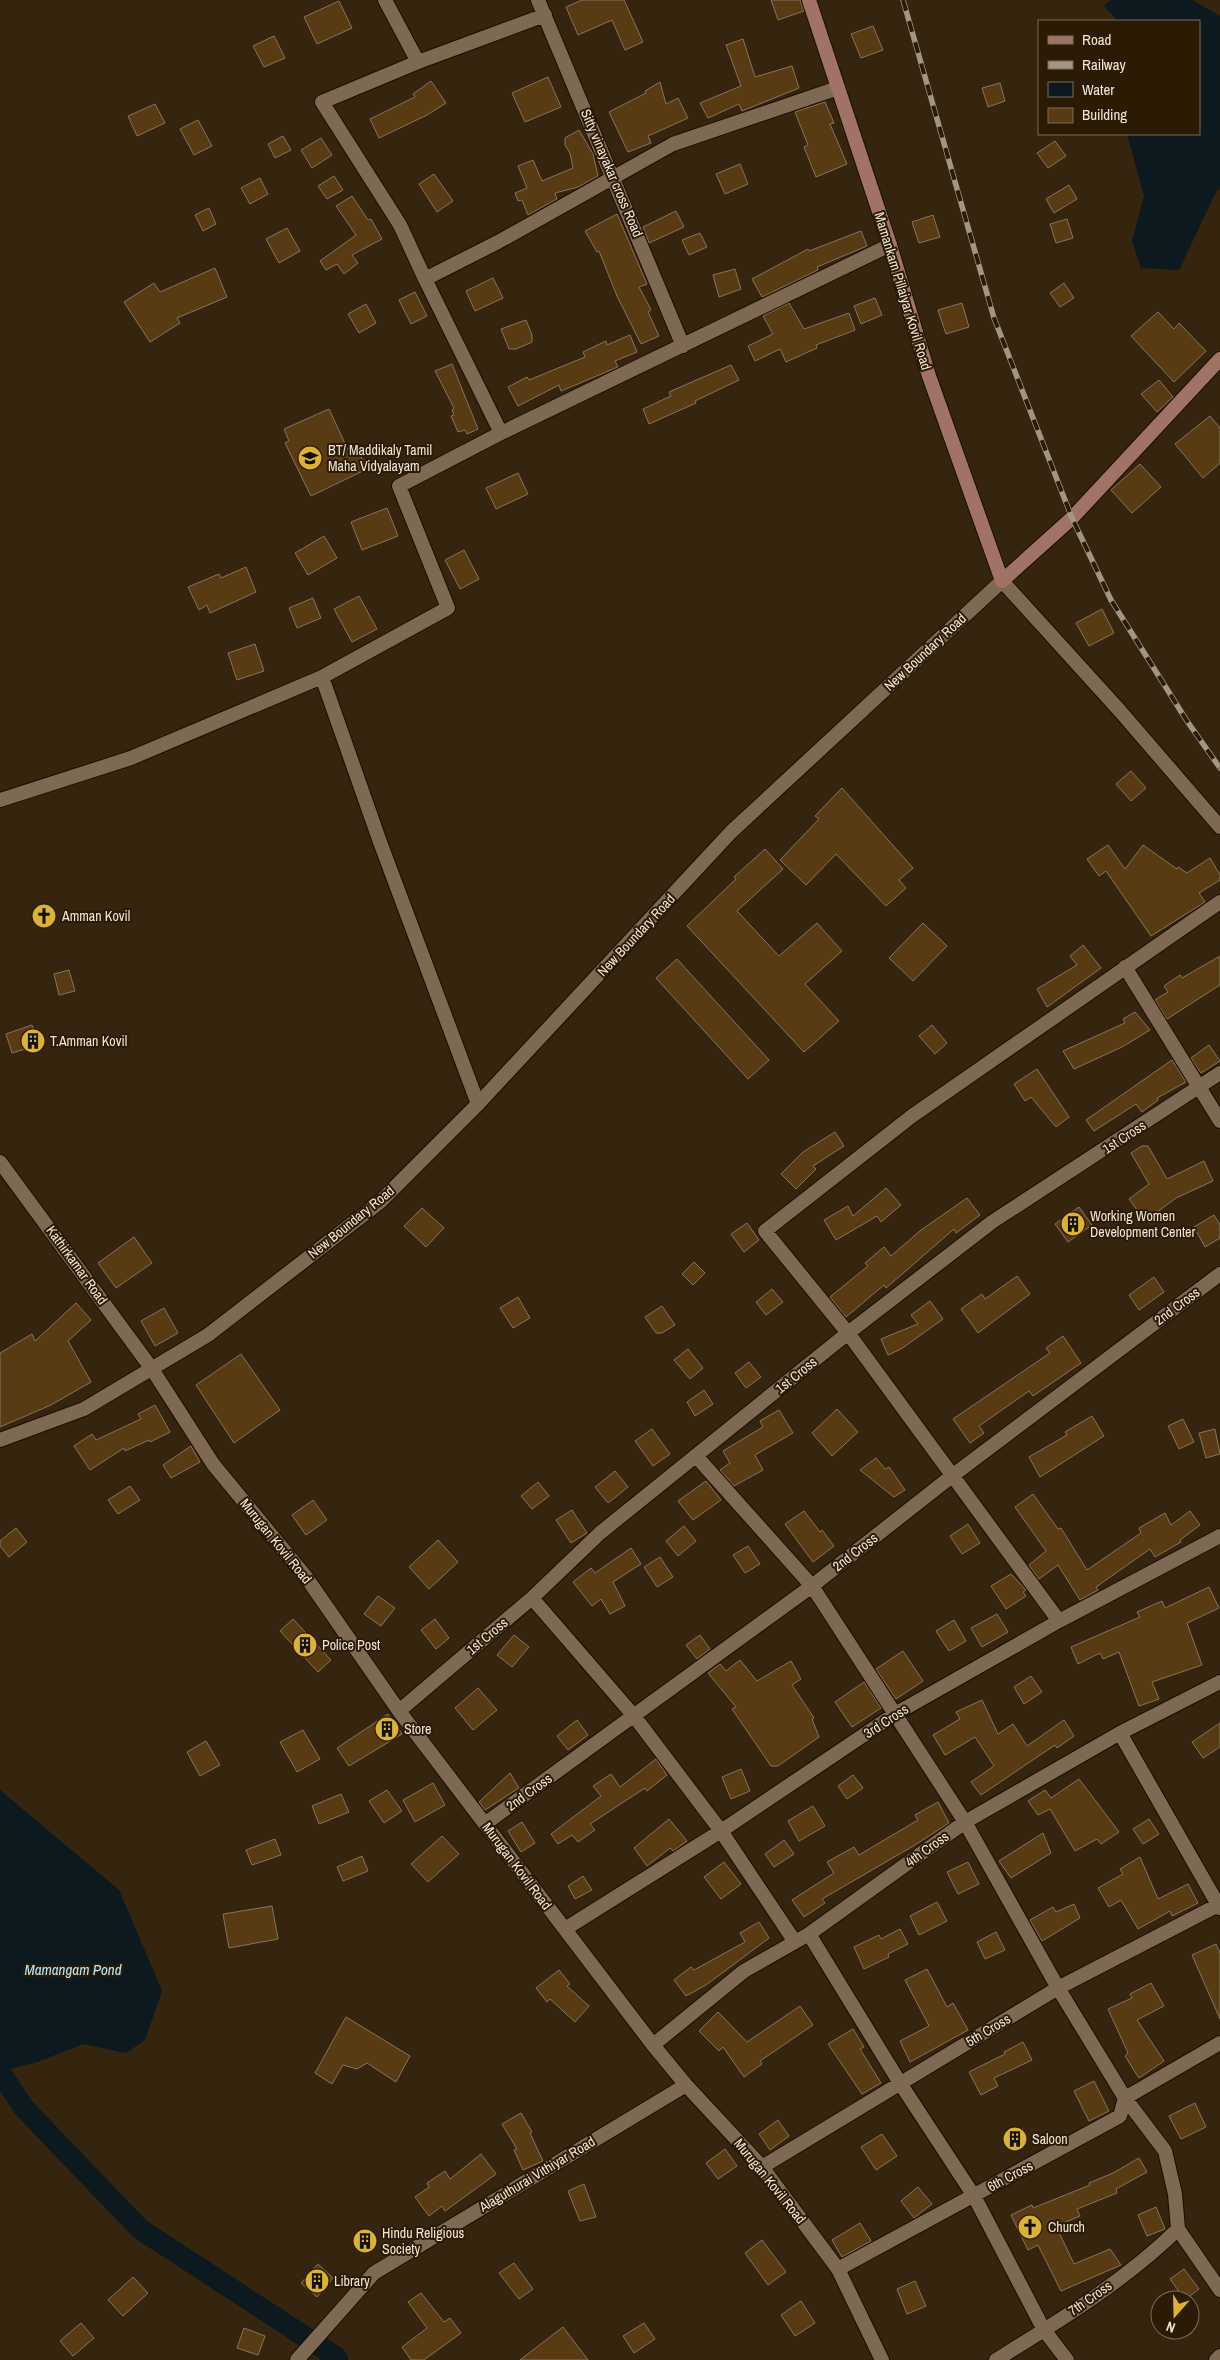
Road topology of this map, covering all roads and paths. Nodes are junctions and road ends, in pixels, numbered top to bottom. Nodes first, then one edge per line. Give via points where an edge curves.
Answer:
1 (385, 0) edge
2 (538, 0) edge
3 (809, 0) edge
4 (544, 15) junction
5 (418, 62) junction
6 (838, 88) junction
7 (614, 177) junction
8 (890, 245) junction
9 (425, 278) junction
10 (683, 346) junction
11 (1220, 358) edge
12 (501, 433) junction
13 (1002, 581) junction
14 (322, 677) junction
15 (0, 800) edge
16 (1220, 827) edge
17 (1220, 902) edge
18 (1125, 967) junction
19 (1220, 1073) edge
20 (1199, 1089) junction
21 (478, 1104) junction
22 (1220, 1120) edge
23 (0, 1162) edge
24 (1220, 1274) edge
25 (848, 1332) junction
26 (152, 1369) junction
27 (0, 1440) edge
28 (696, 1456) junction
29 (952, 1476) junction
30 (1220, 1536) edge
31 (812, 1586) junction
32 (532, 1598) junction
33 (1059, 1621) junction
34 (1220, 1682) edge
35 (399, 1711) junction
36 (894, 1714) junction
37 (634, 1716) junction
38 (1120, 1733) junction
39 (965, 1822) junction
40 (486, 1823) junction
41 (722, 1831) junction
42 (1219, 1906) edge
43 (565, 1929) junction
44 (809, 1934) junction
45 (795, 1942) junction
46 (1058, 1988) junction
47 (1220, 2043) edge
48 (653, 2045) junction
49 (900, 2083) junction
50 (686, 2085) junction
51 (1125, 2098) junction
52 (762, 2167) junction
53 (974, 2196) junction
54 (1178, 2229) junction
55 (838, 2269) junction
56 (1220, 2290) edge
57 (1044, 2330) junction
58 (1220, 2356) edge
59 (300, 2357) edge
60 (882, 2360) edge
61 (996, 2360) edge
62 (1067, 2360) edge
63 (1216, 2360) edge

1 - 5 street
2 - 4 street, Sitty vinayakar cross Road
3 - 6 main road, Mamankam Pillaiyar Kovil Road
4 - 5 street
4 - 7 street, Sitty vinayakar cross Road
5 - 9 street via 322,102 400,225
6 - 7 street via 673,144
6 - 8 main road, Mamankam Pillaiyar Kovil Road
7 - 9 street via 498,242
7 - 10 street, Sitty vinayakar cross Road
8 - 10 street
8 - 13 main road, Mamankam Pillaiyar Kovil Road via 929,376
9 - 12 street
10 - 12 street
11 - 13 main road, New Boundary Road via 1072,518
12 - 14 street via 399,486 448,608
13 - 16 street
13 - 21 street, New Boundary Road via 731,832
14 - 15 street via 131,758
14 - 21 street
17 - 18 street
18 - 20 street
18 - 25 street via 912,1116 765,1231
19 - 20 street, 1st Cross
20 - 22 street
20 - 25 street, 1st Cross via 992,1222
21 - 26 street, New Boundary Road via 380,1202 208,1335
23 - 26 street, Kathirkamar Road
24 - 29 street, 2nd Cross
25 - 28 street, 1st Cross
25 - 29 street
26 - 27 street, New Boundary Road via 84,1409
26 - 35 street, Murugan Kovil Road via 213,1464 306,1577
28 - 31 street
28 - 32 street, 1st Cross via 600,1533
29 - 31 street, 2nd Cross
29 - 33 street
30 - 33 street, 3rd Cross
31 - 36 street
31 - 37 street, 2nd Cross
32 - 35 street, 1st Cross
32 - 37 street
33 - 36 street, 3rd Cross
34 - 38 street, 4th Cross
35 - 40 street, Murugan Kovil Road
36 - 39 street
36 - 41 street, 3rd Cross
37 - 40 street, 2nd Cross
37 - 41 street
38 - 39 street, 4th Cross
38 - 42 street
39 - 44 street, 4th Cross
39 - 46 street
40 - 43 street, Murugan Kovil Road
41 - 43 street, 3rd Cross
41 - 45 street
42 - 46 street, 5th Cross
43 - 48 street, Murugan Kovil Road
44 - 45 street, 4th Cross
44 - 49 street
45 - 48 street, 4th Cross via 744,1971
46 - 49 street, 5th Cross
46 - 51 street
47 - 51 street
48 - 50 street, Murugan Kovil Road
49 - 52 street, 5th Cross
49 - 53 street
50 - 52 street, Murugan Kovil Road
50 - 59 street, Alaguthurai Vithiyar Road via 374,2273
51 - 53 street, 6th Cross via 1120,2116
51 - 54 street via 1165,2151 1175,2194
52 - 55 street, Murugan Kovil Road
53 - 55 street, 6th Cross
53 - 57 street
54 - 56 street
54 - 57 street, 7th Cross via 1151,2256
55 - 60 street, Murugan Kovil Road
57 - 61 street, 7th Cross
57 - 62 street
58 - 63 street

